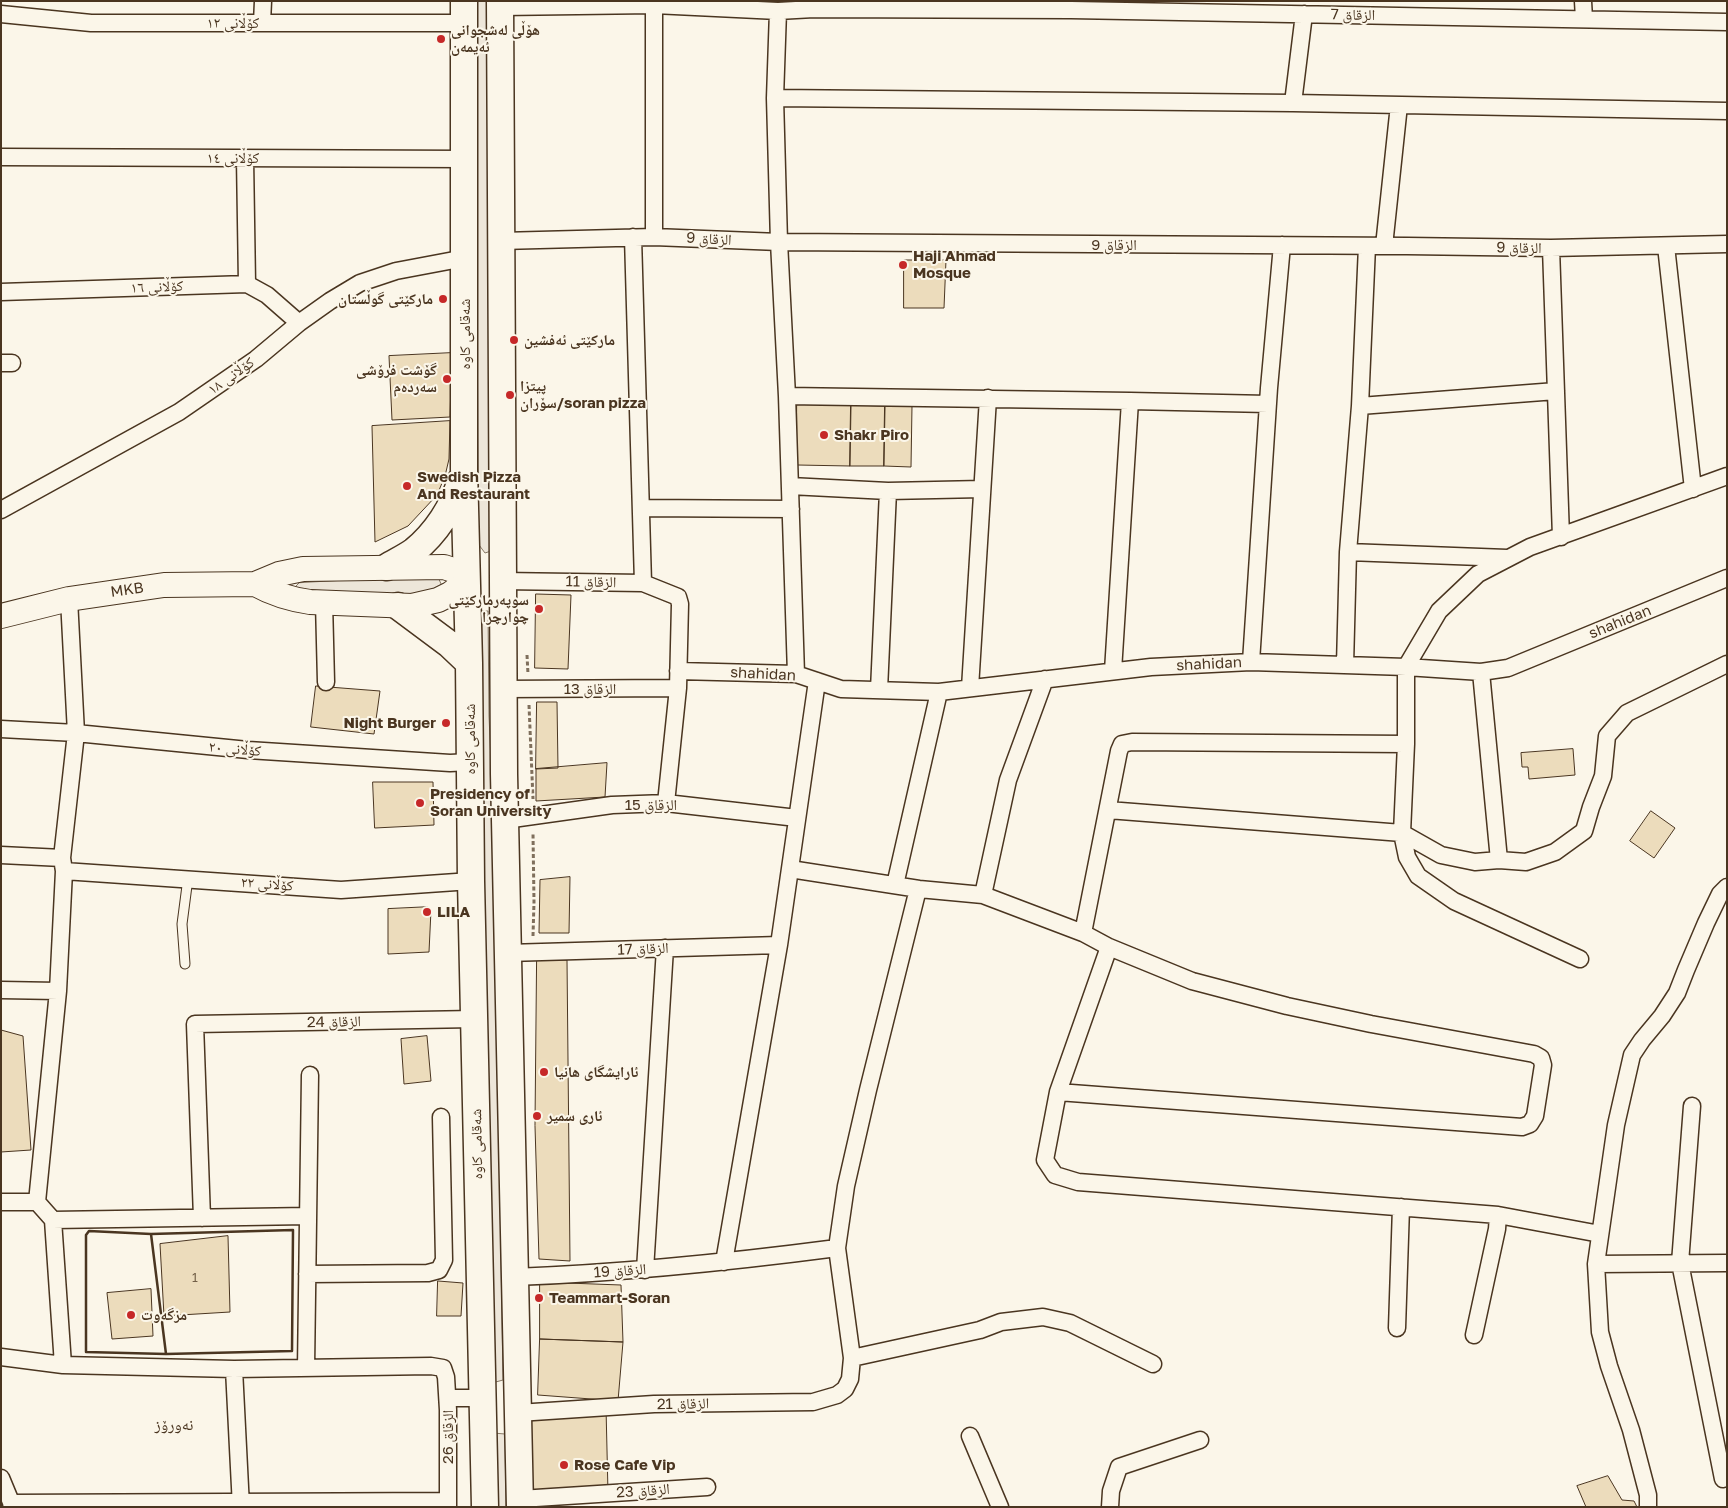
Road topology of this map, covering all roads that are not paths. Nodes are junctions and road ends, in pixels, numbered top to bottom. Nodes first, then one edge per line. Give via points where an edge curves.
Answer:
1 (263, 1) edge
2 (1583, 1) edge
3 (654, 3) edge
4 (500, 4) edge
5 (814, 5) edge
6 (1225, 7) edge
7 (778, 11) junction
8 (464, 12) edge
9 (1, 14) edge
10 (1304, 14) junction
11 (1584, 19) junction
12 (1727, 22) edge
13 (262, 23) junction
14 (775, 98) junction
15 (1293, 103) junction
16 (1399, 105) junction
17 (1727, 111) edge
18 (1, 157) edge
19 (245, 158) junction
20 (465, 159) junction
21 (633, 237) junction
22 (654, 237) junction
23 (501, 241) junction
24 (779, 242) junction
25 (1727, 244) edge
26 (1282, 245) junction
27 (1375, 246) junction
28 (1666, 246) junction
29 (1551, 248) junction
30 (465, 258) junction
31 (247, 284) junction
32 (1, 292) edge
33 (299, 323) junction
34 (1556, 391) junction
35 (787, 396) junction
36 (988, 398) junction
37 (1130, 401) junction
38 (1268, 404) junction
39 (1360, 406) junction
40 (464, 469) junction
41 (1727, 476) edge
42 (790, 486) junction
43 (982, 489) junction
44 (1693, 489) junction
45 (888, 492) junction
46 (641, 508) junction
47 (790, 509) junction
48 (1, 510) edge
49 (1561, 537) junction
50 (1348, 552) junction
51 (1509, 558) junction
52 (387, 567) junction
53 (1727, 578) edge
54 (467, 581) junction
55 (502, 581) junction
56 (643, 583) junction
57 (255, 584) junction
58 (68, 599) junction
59 (324, 602) junction
60 (398, 606) junction
61 (1, 616) edge
62 (1252, 662) junction
63 (469, 663) junction
64 (1727, 664) edge
65 (1345, 665) junction
66 (1406, 667) junction
67 (678, 671) junction
68 (1113, 671) junction
69 (1481, 672) junction
70 (796, 674) junction
71 (1044, 679) junction
72 (817, 681) junction
73 (326, 682) dead end
74 (678, 688) junction
75 (970, 688) junction
76 (503, 689) junction
77 (879, 690) junction
78 (939, 692) junction
79 (1, 730) edge
80 (76, 733) junction
81 (1406, 744) junction
82 (470, 762) junction
83 (666, 803) junction
84 (1108, 810) junction
85 (797, 818) junction
86 (505, 820) junction
87 (1402, 833) junction
88 (1, 855) edge
89 (1499, 860) junction
90 (63, 864) junction
91 (790, 869) junction
92 (188, 878) junction
93 (471, 881) junction
94 (895, 885) junction
95 (1727, 888) edge
96 (918, 889) junction
97 (983, 895) junction
98 (1083, 933) junction
99 (778, 945) junction
100 (1109, 947) junction
101 (665, 948) junction
102 (508, 953) junction
103 (1580, 960) dead end
104 (185, 964) dead end
105 (1, 990) edge
106 (58, 991) junction
107 (474, 1019) junction
108 (310, 1075) dead end
109 (1058, 1092) junction
110 (1692, 1106) dead end
111 (441, 1117) dead end
112 (1, 1202) edge
113 (37, 1202) junction
114 (1401, 1207) junction
115 (1498, 1215) junction
116 (308, 1216) junction
117 (202, 1218) junction
118 (53, 1220) junction
119 (1600, 1234) junction
120 (838, 1248) junction
121 (724, 1262) junction
122 (1680, 1263) junction
123 (1727, 1263) edge
124 (1596, 1264) junction
125 (645, 1270) junction
126 (307, 1274) junction
127 (515, 1277) junction
128 (1397, 1328) dead end
129 (1474, 1335) dead end
130 (1, 1357) edge
131 (852, 1358) junction
132 (1153, 1364) dead end
133 (63, 1365) junction
134 (306, 1368) junction
135 (234, 1369) junction
136 (448, 1398) junction
137 (482, 1399) junction
138 (518, 1406) junction
139 (970, 1436) dead end
140 (1200, 1440) dead end
141 (1, 1478) edge
142 (1723, 1479) dead end
143 (707, 1487) dead end
144 (520, 1503) edge
145 (241, 1504) edge
146 (448, 1504) edge
147 (12, 1505) edge
148 (997, 1506) edge
149 (485, 1507) edge
150 (1110, 1507) edge
151 (1648, 1507) edge

1 - 13 street
2 - 11 street
3 - 4 street, الزقاق 7
3 - 7 street, الزقاق 7
3 - 22 street
4 - 23 main road
5 - 6 street, الزقاق 7
5 - 7 street, الزقاق 7
6 - 10 street, الزقاق 7
7 - 14 street
8 - 13 street, کۆڵانی ١٢
8 - 20 main road, شەقامی کاوە
9 - 13 street, کۆڵانی ١٢ via 91,23
10 - 11 street, الزقاق 7
10 - 15 street
11 - 12 street, الزقاق 7
14 - 15 street
14 - 24 street
15 - 16 street
16 - 17 street
16 - 27 street
18 - 19 street, کۆڵانی ١٤
19 - 20 street, کۆڵانی ١٤
19 - 31 street
20 - 30 main road, شەقامی کاوە
21 - 22 street, الزقاق 9
21 - 23 street, الزقاق 9
21 - 46 street
22 - 24 street, الزقاق 9
23 - 55 main road
24 - 26 street, الزقاق 9
24 - 35 street
25 - 28 street, الزقاق 9
26 - 27 street, الزقاق 9
26 - 38 street
27 - 29 street, الزقاق 9
27 - 39 street
28 - 29 street, الزقاق 9
28 - 44 street
29 - 34 street
30 - 33 street, کۆڵانی ١٨ via 396,271 360,283
30 - 40 main road, شەقامی کاوە
31 - 32 street, کۆڵانی ١٦
31 - 33 street via 267,295
33 - 48 street, کۆڵانی ١٨ via 256,359 179,412
34 - 39 street
34 - 49 street
35 - 36 street
35 - 42 street
36 - 37 street
36 - 43 street
37 - 38 street
37 - 68 street
38 - 62 street
39 - 50 street
40 - 52 main road via 452,505 435,530 413,552
40 - 54 main road, شەقامی کاوە
41 - 44 street
42 - 45 street
42 - 47 street
43 - 45 street
43 - 75 street
44 - 49 street
45 - 77 street
46 - 47 street
46 - 56 street
47 - 70 street
49 - 51 street
50 - 51 street
50 - 65 street
51 - 66 street via 1478,574 1439,612
52 - 54 main road via 450,568
52 - 57 main road via 303,569 278,574
53 - 69 street, shahidan via 1508,668
54 - 55 main road
54 - 60 main road via 438,600
54 - 63 main road, شەقامی کاوە
55 - 56 street, الزقاق 11
55 - 76 main road
56 - 67 street, الزقاق 11 via 678,596
57 - 58 main road, MKB via 164,585
57 - 59 main road via 281,596
58 - 61 main road, MKB
58 - 80 street
59 - 60 main road
59 - 73 street
60 - 63 main road
62 - 65 street, shahidan
62 - 68 street, shahidan
63 - 82 main road, شەقامی کاوە
64 - 89 street via 1627,712 1607,736 1603,776 1584,832 1548,855 1526,862
65 - 66 street, shahidan
66 - 69 street, shahidan
66 - 81 street
67 - 70 street, shahidan
67 - 74 street
68 - 71 street, shahidan
69 - 89 street
70 - 72 street, shahidan
71 - 75 street, shahidan
71 - 97 street via 1008,780
72 - 77 street, shahidan via 841,688
72 - 85 street
74 - 76 street, الزقاق 13
74 - 83 street
75 - 78 street, shahidan
76 - 86 main road
77 - 78 street, shahidan
78 - 94 street
79 - 80 street, کۆڵانی ٢٠
80 - 82 street, کۆڵانی ٢٠ via 248,750
80 - 90 street
81 - 84 street via 1122,744
81 - 87 street
82 - 93 main road, شەقامی کاوە
83 - 85 street, الزقاق 15
83 - 86 street, الزقاق 15 via 612,805
84 - 87 street
84 - 98 street
85 - 91 street
86 - 102 main road
87 - 89 street via 1441,855 1475,862
87 - 103 street via 1407,857 1418,876 1439,891
88 - 90 street, کۆڵانی ٢٢
90 - 92 street, کۆڵانی ٢٢
90 - 106 street
91 - 94 street
91 - 99 street
92 - 93 street, کۆڵانی ٢٢ via 341,890
92 - 104 lane via 182,924
93 - 107 main road, شەقامی کاوە
94 - 96 street
95 - 119 street via 1720,894 1706,922 1677,993 1632,1055 1616,1126
96 - 97 street
96 - 120 street via 846,1186
97 - 98 street
98 - 100 street
99 - 101 street, الزقاق 17
99 - 121 street
100 - 109 street
100 - 109 street via 1192,981 1287,1006 1534,1054 1542,1058 1543,1065 1535,1116 1530,1124 1522,1127
101 - 102 street, الزقاق 17
101 - 125 street
102 - 127 main road
105 - 106 street
106 - 113 street
107 - 117 street, الزقاق 24 via 195,1024
107 - 137 main road, شەقامی کاوە
108 - 116 street
109 - 114 street via 1045,1160 1055,1175 1078,1182
110 - 122 street
111 - 126 street via 444,1260 439,1270 428,1273
112 - 113 street
113 - 118 street
114 - 115 street
114 - 128 street
115 - 119 street
115 - 129 street
116 - 117 street
116 - 126 street
117 - 118 street
118 - 133 street
119 - 124 street
120 - 121 street, الزقاق 19
120 - 131 street
121 - 125 street, الزقاق 19
122 - 123 street
122 - 124 street
122 - 142 street
124 - 151 street via 1600,1332 1631,1430 1648,1495
125 - 127 street, الزقاق 19
126 - 134 street
127 - 138 main road
130 - 133 street
131 - 132 street via 980,1330 1001,1322 1043,1317 1070,1323
131 - 138 street, الزقاق 21 via 850,1379 845,1388 837,1395 812,1402
133 - 135 street
134 - 135 street
134 - 136 street, الزقاق 26 via 443,1368
135 - 145 street
136 - 137 street
136 - 146 street, الزقاق 26
137 - 138 main road
137 - 149 main road, شەقامی کاوە
138 - 144 main road
139 - 148 street
140 - 150 street via 1119,1467
141 - 147 street
143 - 144 street, الزقاق 23
145 - 146 street
145 - 147 street

